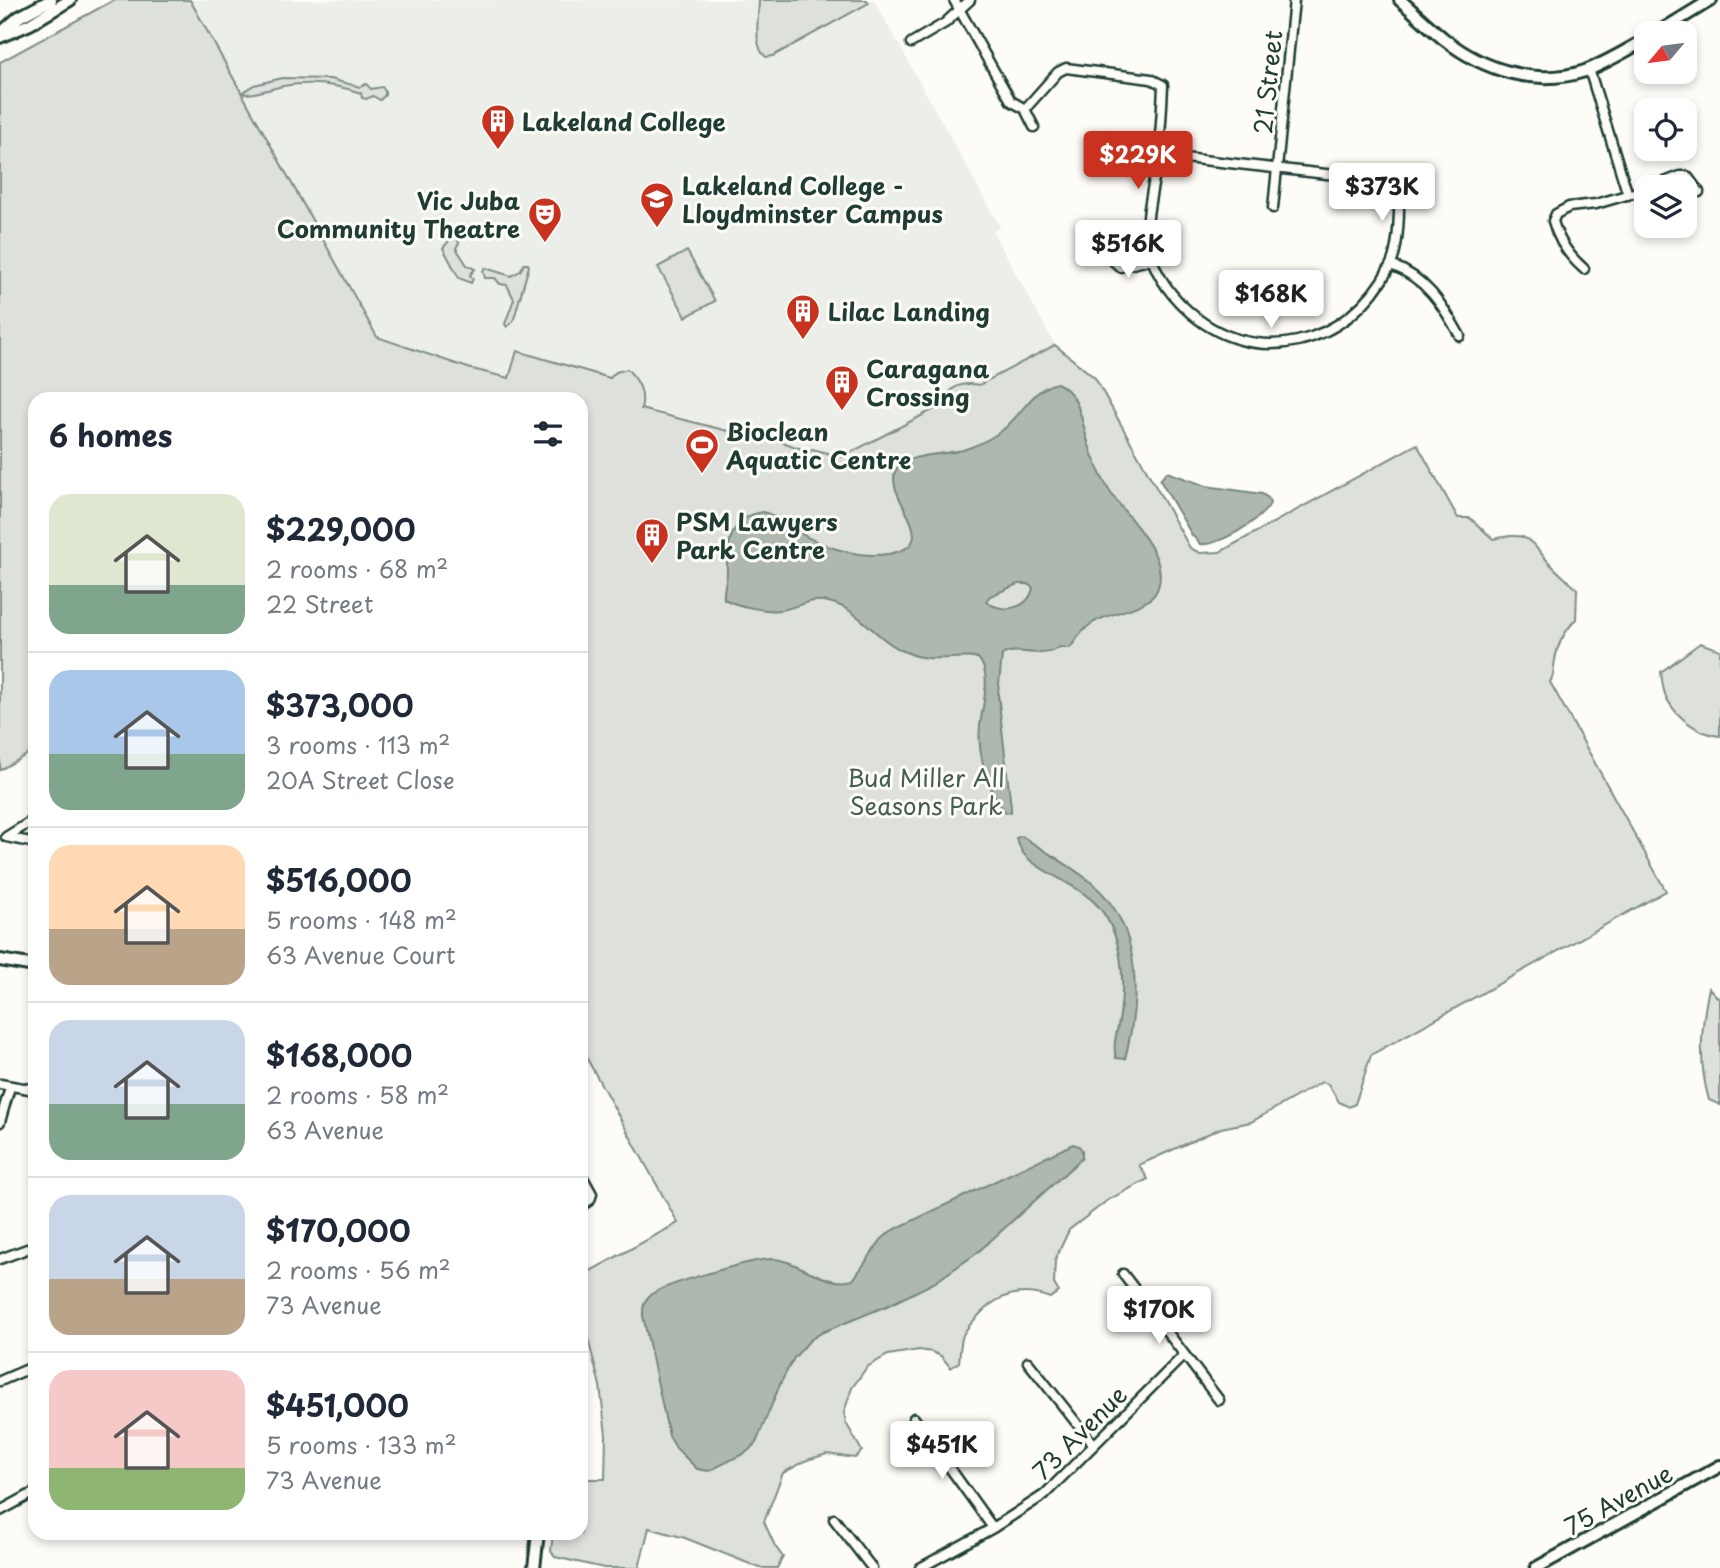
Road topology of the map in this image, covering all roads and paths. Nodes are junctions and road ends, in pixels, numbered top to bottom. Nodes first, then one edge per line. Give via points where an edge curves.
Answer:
1 (51, 0) edge
2 (70, 0) edge
3 (954, 0) edge
4 (970, 0) edge
5 (1294, 0) edge
6 (1400, 0) edge
7 (1713, 0) edge
8 (1720, 6) edge
9 (959, 11) junction
10 (1677, 21) edge
11 (22, 22) junction
12 (0, 35) edge
13 (911, 43) dead end
14 (1634, 46) edge
15 (1589, 69) junction
16 (1025, 109) junction
17 (1034, 127) dead end
18 (1158, 155) junction
19 (1277, 169) junction
20 (1697, 189) edge
21 (1699, 192) dead end
22 (1634, 193) edge
23 (1628, 195) junction
24 (1273, 208) dead end
25 (1148, 232) junction
26 (1153, 259) junction
27 (1391, 265) junction
28 (1584, 268) dead end
29 (1460, 335) dead end
30 (28, 824) edge
31 (3, 839) edge
32 (28, 842) edge
33 (0, 960) edge
34 (28, 965) edge
35 (0, 1084) edge
36 (10, 1087) junction
37 (28, 1089) edge
38 (0, 1122) edge
39 (28, 1249) edge
40 (0, 1259) edge
41 (1123, 1274) dead end
42 (1184, 1355) junction
43 (1028, 1362) dead end
44 (28, 1369) edge
45 (0, 1381) edge
46 (1219, 1400) dead end
47 (914, 1418) dead end
48 (1094, 1445) junction
49 (1720, 1466) edge
50 (28, 1496) edge
51 (0, 1511) edge
52 (834, 1519) dead end
53 (993, 1528) junction
54 (537, 1540) edge
55 (535, 1568) edge
56 (872, 1568) edge
57 (920, 1568) edge
58 (1536, 1568) edge

1 - 11 street
2 - 11 street
3 - 9 street
4 - 9 street
5 - 19 street, 21 Street
6 - 15 street via 1443,38 1481,63 1505,72 1556,76
7 - 8 street
7 - 10 street
9 - 13 street
9 - 16 street via 1011,101
11 - 12 street
14 - 15 street
15 - 23 street
16 - 17 street
16 - 18 street via 1066,68 1151,79 1163,85
18 - 19 street
18 - 25 street
19 - 24 street, 21 Street
19 - 27 street via 1397,182
20 - 21 street
22 - 23 street
23 - 28 street via 1556,214 1556,232
25 - 26 street
25 - 26 street via 1111,238 1108,250 1120,267
26 - 27 street via 1169,291 1206,326 1231,337 1271,345 1309,339 1344,321 1367,301
27 - 29 street via 1425,285
30 - 31 street
31 - 32 street
33 - 34 street
35 - 36 street
36 - 37 street
36 - 38 street
39 - 40 street
41 - 42 street
42 - 46 street
42 - 48 street, 73 Avenue
43 - 48 street
44 - 45 street
47 - 53 street
48 - 53 street, 73 Avenue via 1044,1495
49 - 58 street, 75 Avenue
50 - 51 street
52 - 56 street
53 - 57 street, 73 Avenue
54 - 55 street

